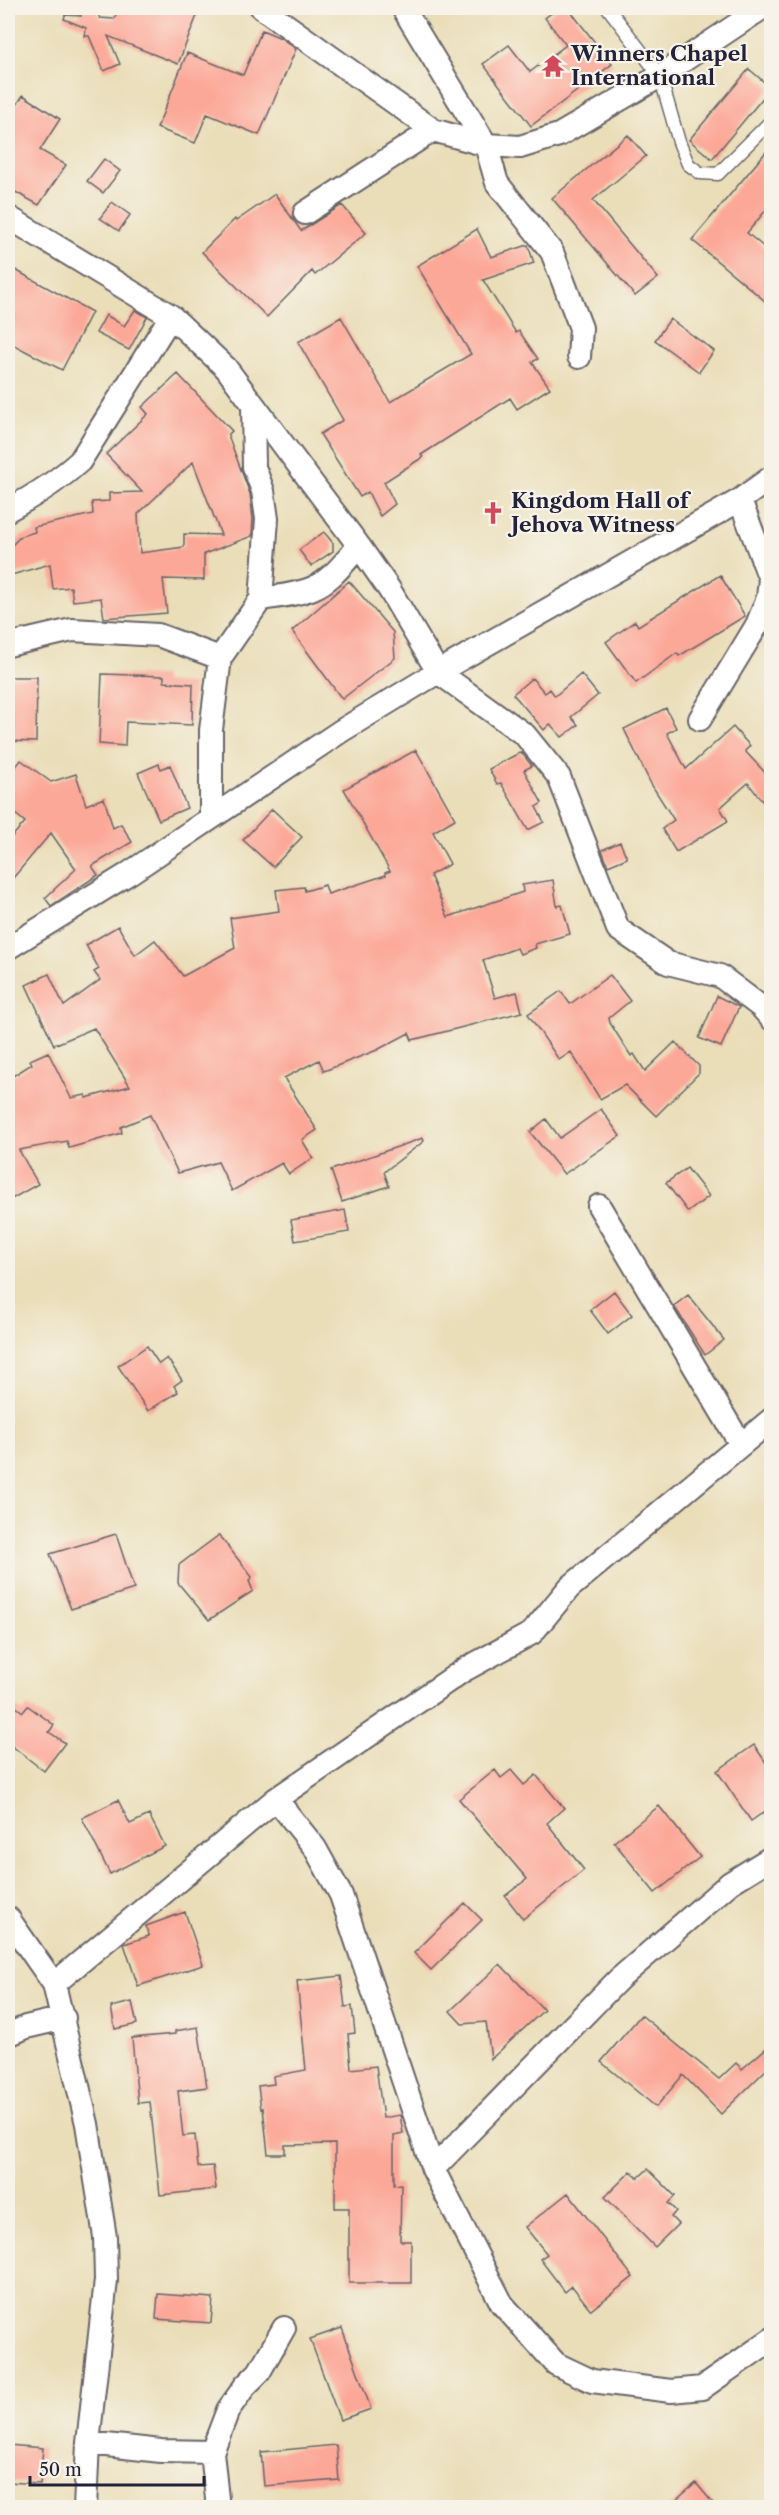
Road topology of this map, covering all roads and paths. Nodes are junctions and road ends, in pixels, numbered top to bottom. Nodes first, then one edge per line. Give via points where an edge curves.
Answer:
1 (262, 8) edge
2 (404, 8) edge
3 (609, 8) edge
4 (762, 8) edge
5 (660, 76) junction
6 (771, 120) edge
7 (433, 130) junction
8 (486, 145) junction
9 (306, 213) dead end
10 (8, 217) edge
11 (171, 316) junction
12 (579, 357) dead end
13 (253, 406) junction
14 (771, 477) edge
15 (740, 500) junction
16 (8, 510) edge
17 (359, 546) junction
18 (261, 599) junction
19 (10, 640) edge
20 (220, 658) junction
21 (438, 672) junction
22 (700, 718) dead end
23 (212, 817) junction
24 (8, 948) edge
25 (771, 1019) edge
26 (599, 1206) dead end
27 (771, 1419) edge
28 (740, 1443) junction
29 (276, 1799) junction
30 (771, 1857) edge
31 (8, 1918) edge
32 (54, 1984) junction
33 (64, 2018) junction
34 (8, 2035) edge
35 (433, 2169) junction
36 (284, 2328) dead end
37 (771, 2339) edge
38 (88, 2443) junction
39 (212, 2452) junction
40 (86, 2508) edge
41 (218, 2508) edge

1 - 7 street
2 - 8 street
3 - 5 lane
4 - 5 street
5 - 6 lane via 683,153 688,164 700,173 718,174
5 - 8 street via 559,135 520,147
7 - 8 street
7 - 9 street
8 - 12 street via 497,183 552,252 580,328
10 - 11 street
11 - 13 street via 226,368
11 - 16 street via 80,461 62,477
13 - 17 street
13 - 18 street via 254,467 267,519
14 - 15 street
15 - 21 street
15 - 22 street via 770,579 768,598 757,626
17 - 18 street via 326,581 314,588
17 - 21 street
18 - 20 street
19 - 20 street via 72,630 158,635
20 - 23 street via 211,730
21 - 23 street
21 - 25 street via 525,735 559,777 618,929 668,963 720,976
23 - 24 street
26 - 28 street
27 - 28 street
28 - 29 street via 569,1588 532,1633 464,1670
29 - 32 street
29 - 35 street via 315,1848 341,1895
30 - 35 street via 730,1883 620,1979
31 - 32 street
32 - 33 street
33 - 34 street
33 - 38 street via 87,2124 105,2237 105,2301
35 - 37 street via 502,2304 556,2364 592,2381 671,2391 702,2388
36 - 39 street via 259,2372 228,2410
38 - 39 street
38 - 40 street
39 - 41 street

